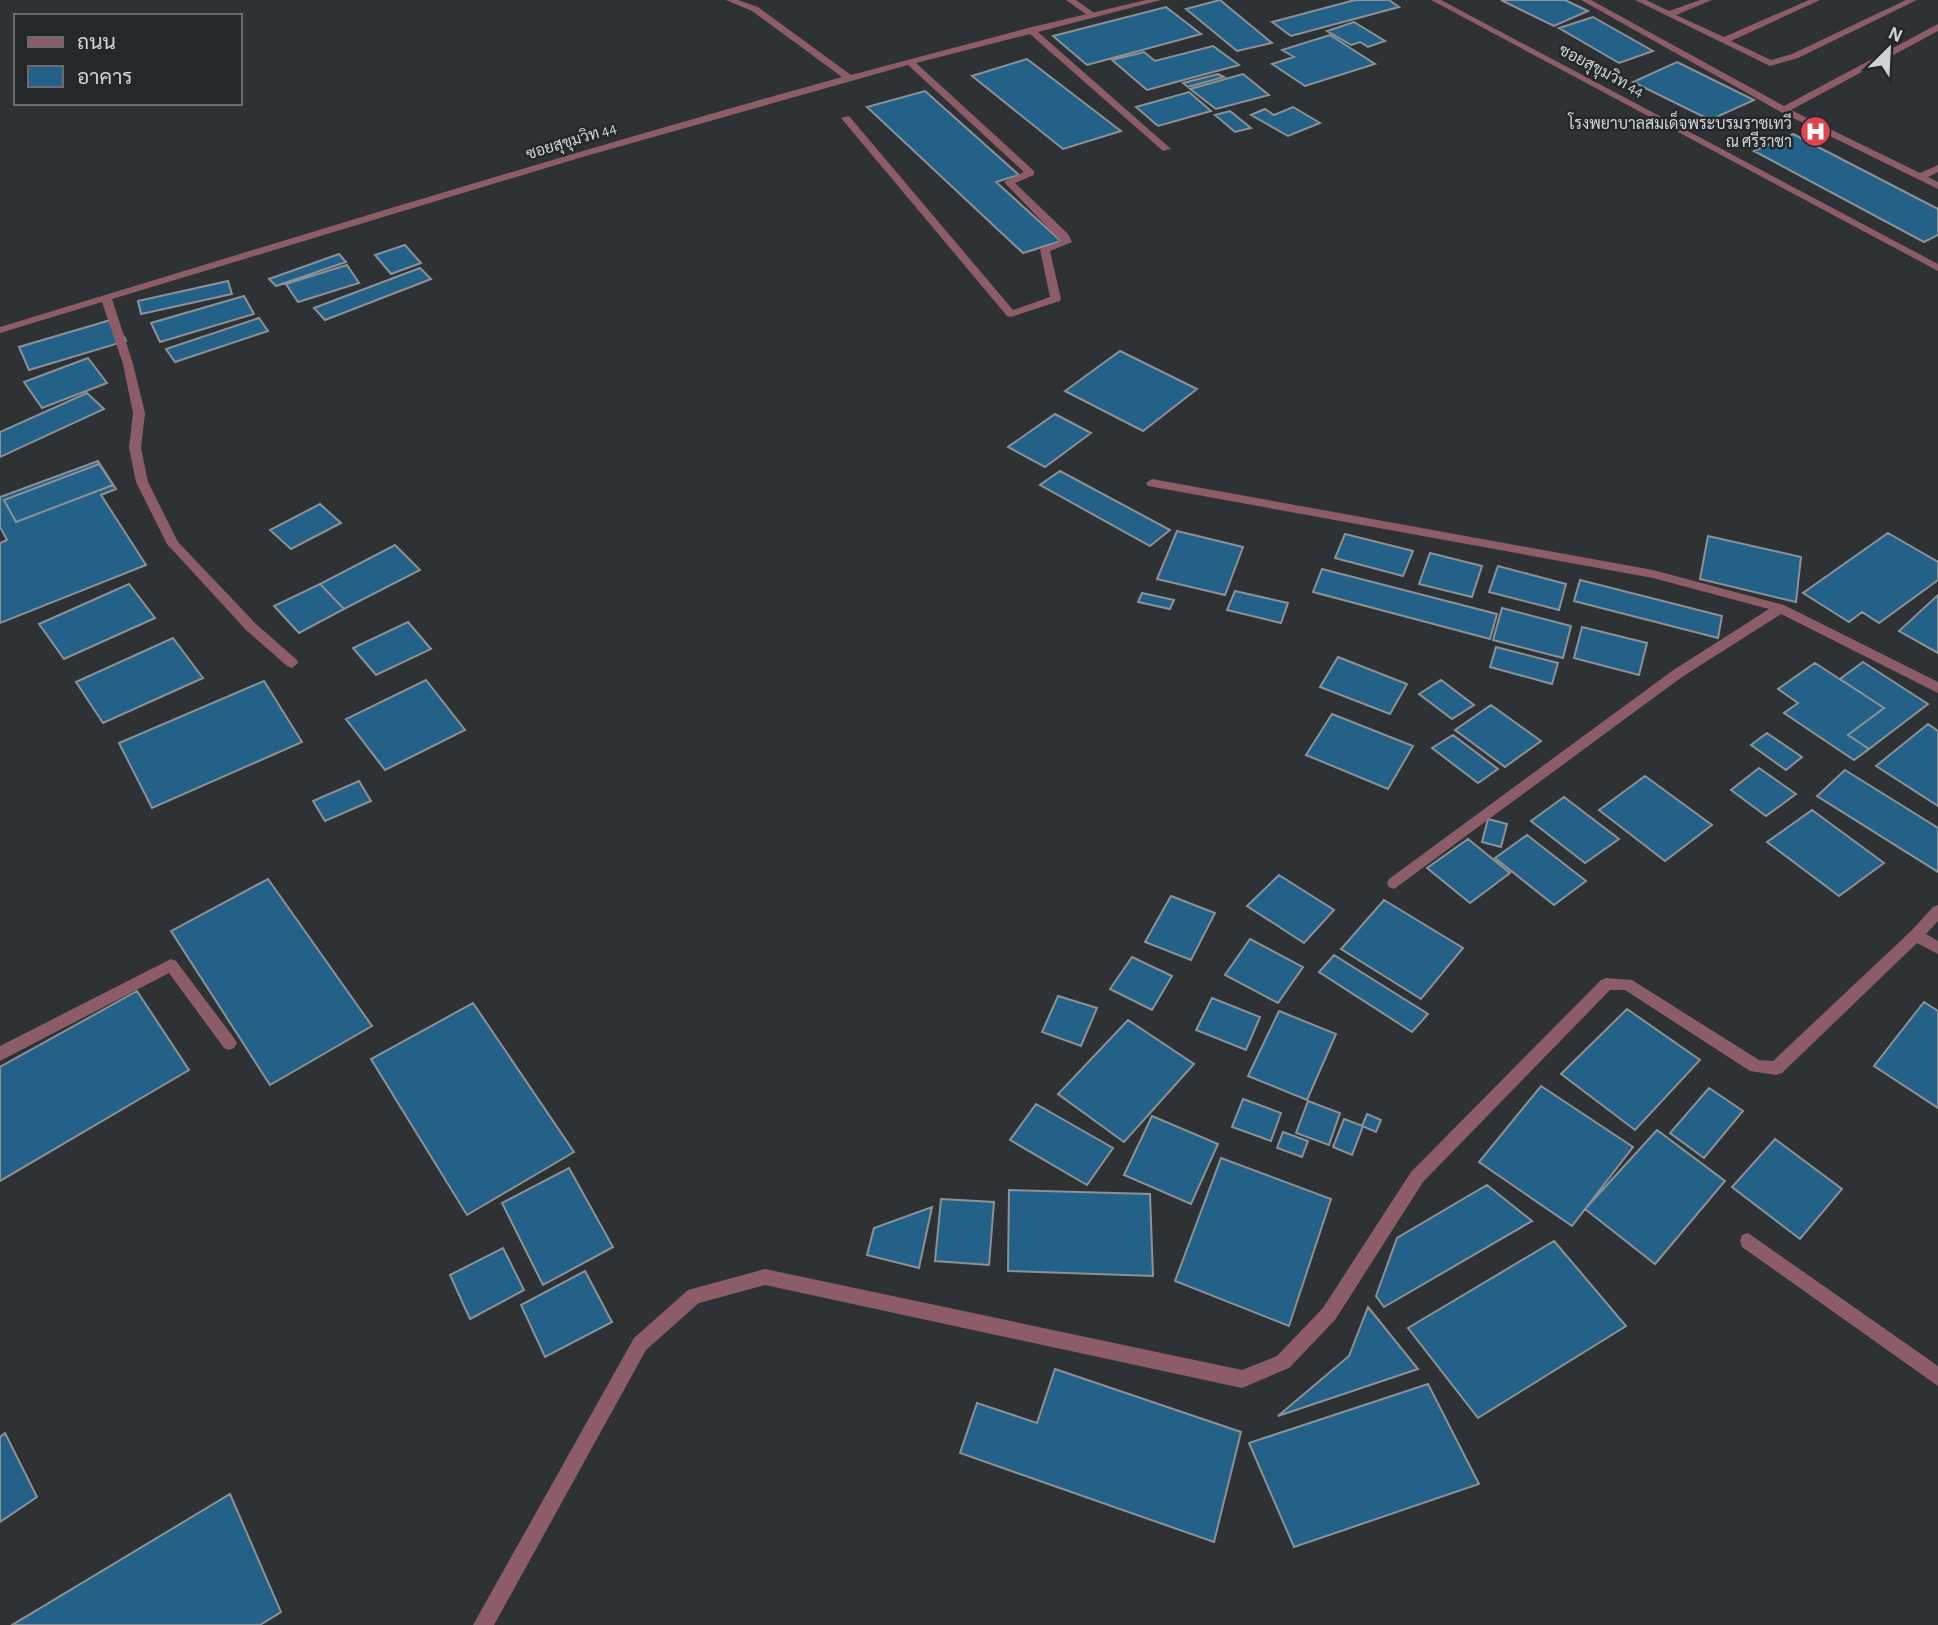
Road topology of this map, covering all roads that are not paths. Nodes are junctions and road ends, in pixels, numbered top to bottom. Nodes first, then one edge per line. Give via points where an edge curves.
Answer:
1 (730, 0) edge
2 (738, 0) edge
3 (1070, 0) edge
4 (1157, 0) edge
5 (1435, 0) edge
6 (1586, 0) edge
7 (1639, 0) edge
8 (1708, 0) edge
9 (1816, 0) edge
10 (1913, 0) edge
11 (1670, 14) junction
12 (1093, 15) junction
13 (1938, 27) edge
14 (1031, 30) junction
15 (1723, 41) junction
16 (910, 62) junction
17 (848, 77) junction
18 (1784, 110) junction
19 (846, 118) dead end
20 (1166, 149) dead end
21 (1938, 168) edge
22 (1921, 177) junction
23 (1938, 186) edge
24 (1938, 268) edge
25 (106, 298) junction
26 (0, 330) edge
27 (1153, 482) dead end
28 (1780, 608) junction
29 (292, 663) dead end
30 (1938, 688) edge
31 (1394, 883) dead end
32 (1938, 911) edge
33 (1916, 935) junction
34 (1938, 948) edge
35 (229, 1043) dead end
36 (0, 1054) edge
37 (1748, 1241) dead end
38 (1938, 1377) edge
39 (483, 1625) edge

1 - 2 street
2 - 17 street
3 - 12 street
4 - 12 street, ซอยสุขุมวิท 44
5 - 24 street, ซอยสุขุมวิท 44
6 - 18 street
7 - 11 street
8 - 11 street
9 - 15 street
10 - 15 street via 1777,63 1763,62
11 - 15 street
12 - 14 street, ซอยสุขุมวิท 44
13 - 18 street
14 - 16 street, ซอยสุขุมวิท 44
14 - 20 street
16 - 17 street, ซอยสุขุมวิท 44
16 - 19 street via 1031,173 1009,182 1067,242 1045,250 1056,299 1011,314
17 - 25 street, ซอยสุขุมวิท 44
18 - 22 street
21 - 22 street
22 - 23 street
25 - 26 street, ซอยสุขุมวิท 44
25 - 29 street via 139,413 135,448 142,482 173,544 251,627
27 - 28 street via 1653,574
28 - 30 street
28 - 31 street via 1677,674
32 - 33 street
33 - 34 street
33 - 39 street via 1776,1068 1756,1066 1627,984 1606,984 1417,1177 1329,1314 1283,1362 1242,1379 765,1277 694,1296 640,1344
35 - 36 street via 171,965
37 - 38 street

